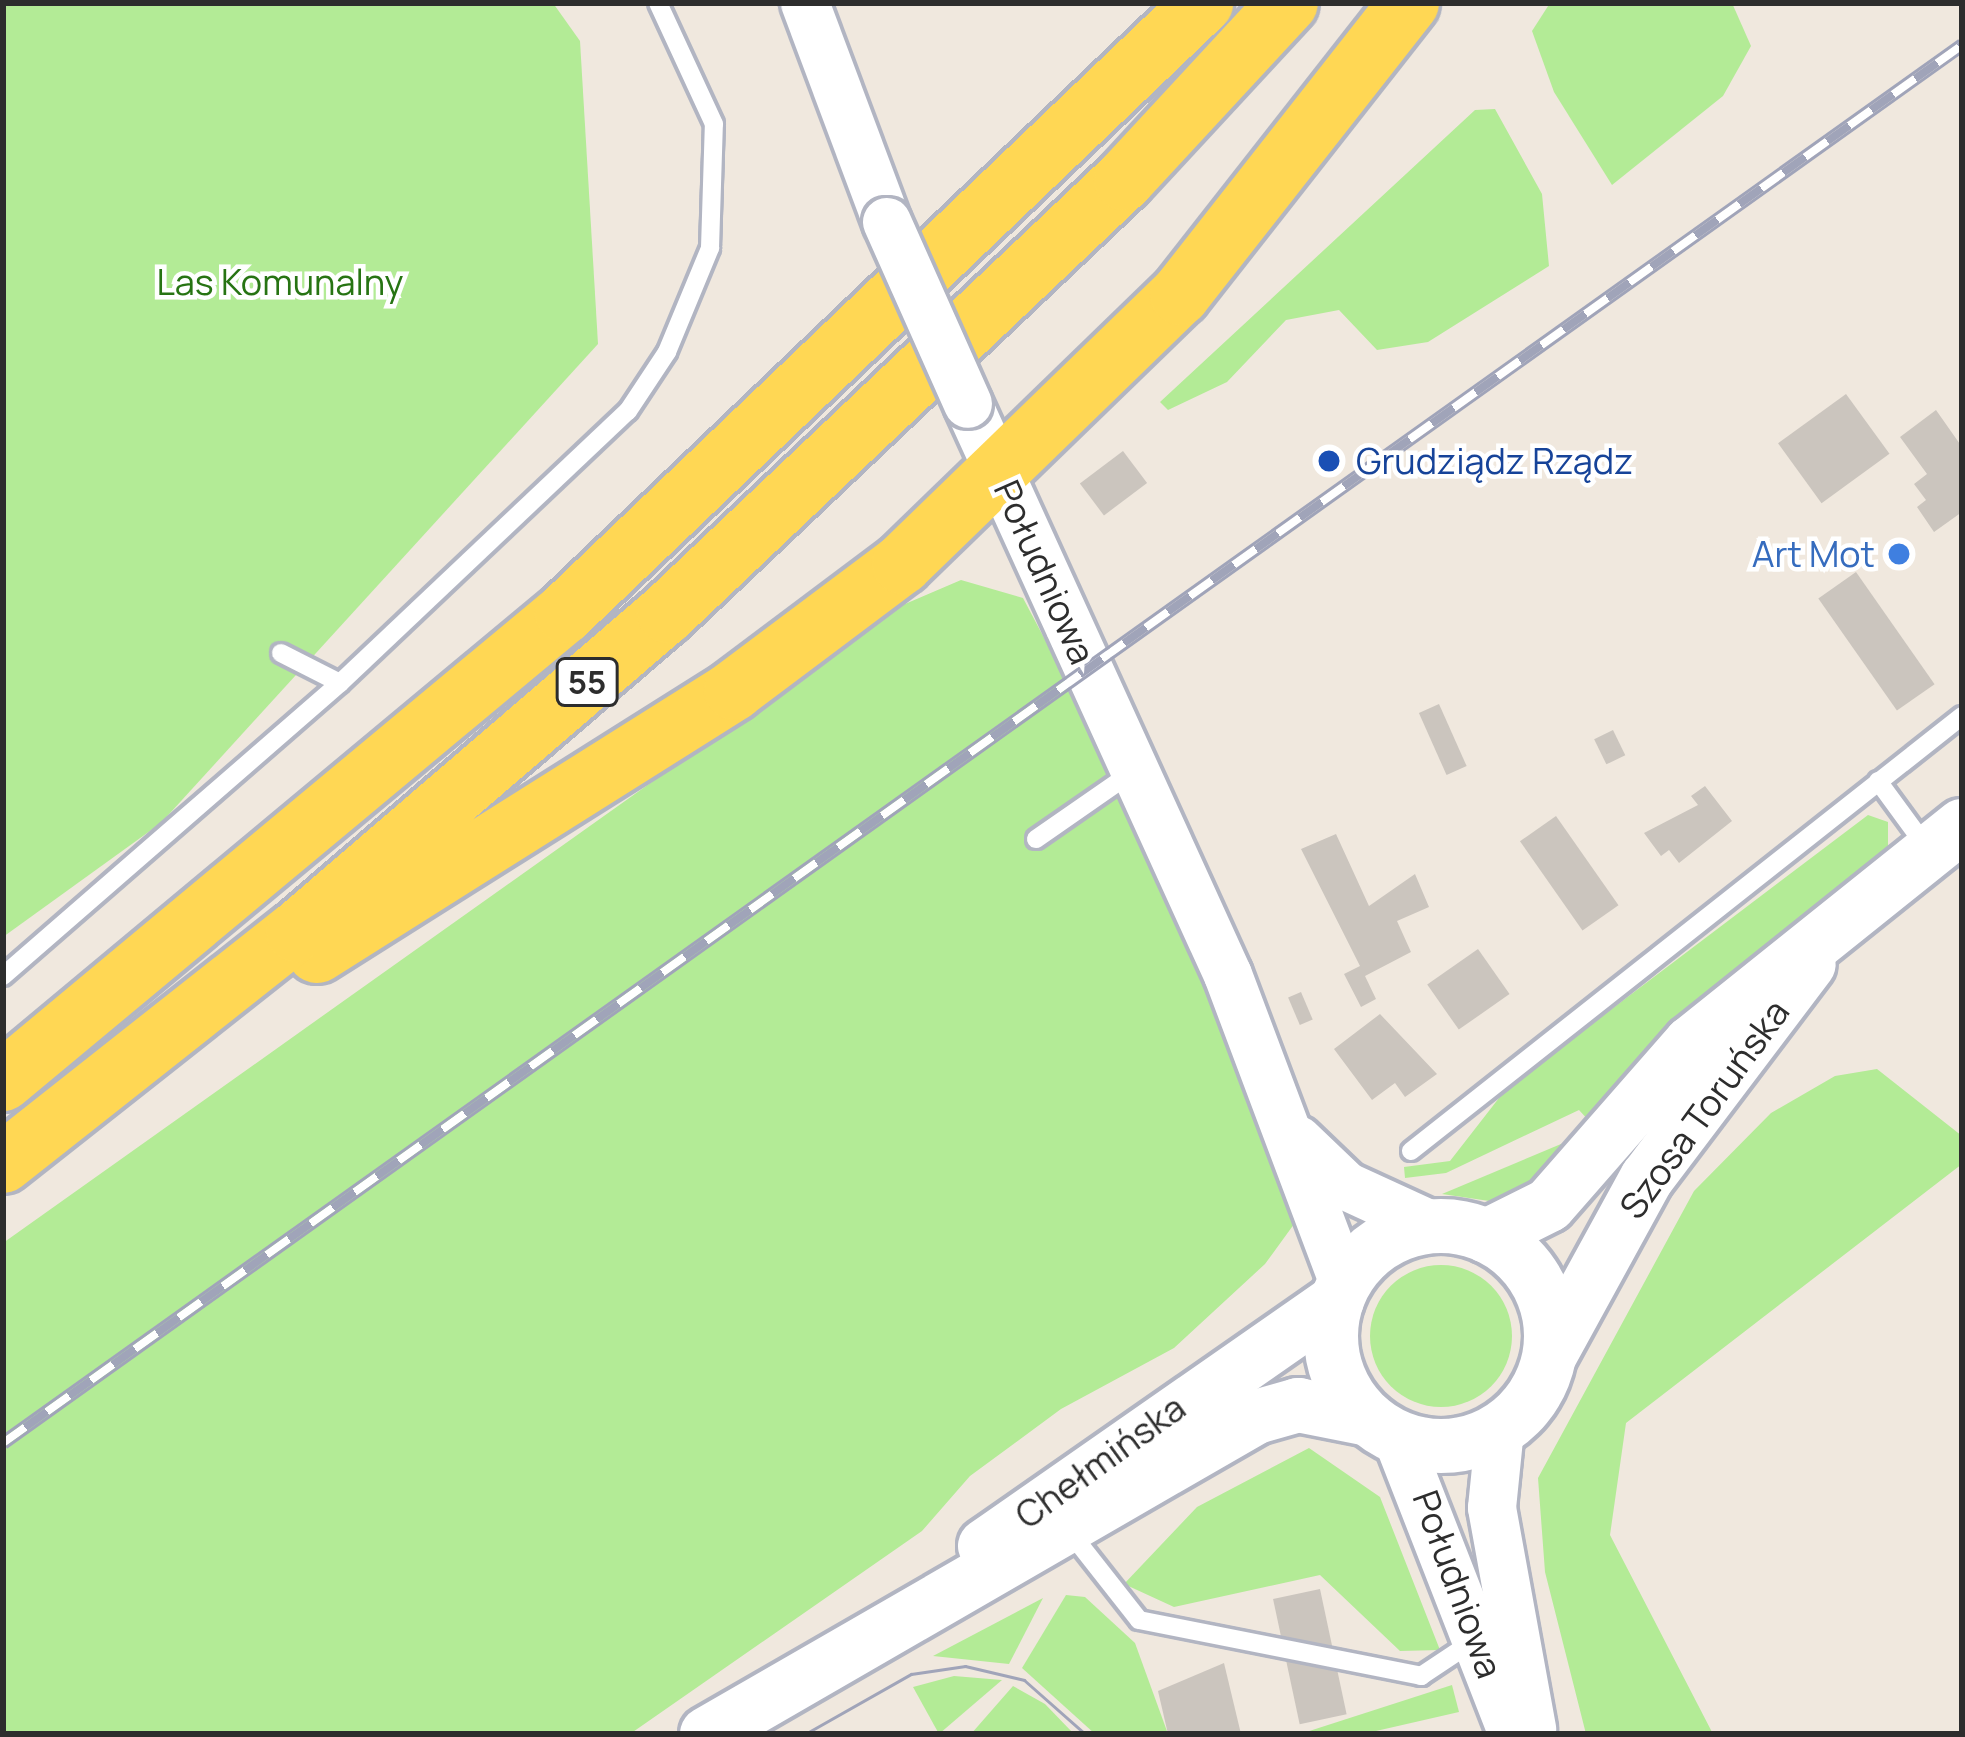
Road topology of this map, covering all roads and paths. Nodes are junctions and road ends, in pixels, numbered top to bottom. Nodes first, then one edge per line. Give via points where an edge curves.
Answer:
1 (658, 3) edge
2 (805, 3) edge
3 (1142, 3) edge
4 (1203, 3) edge
5 (1288, 3) edge
6 (1409, 3) edge
7 (968, 238) junction
8 (1000, 469) junction
9 (281, 653) dead end
10 (340, 683) junction
11 (1962, 716) edge
12 (1135, 770) junction
13 (1878, 782) junction
14 (1036, 839) dead end
15 (1946, 839) edge
16 (1831, 932) junction
17 (3, 976) edge
18 (156, 1046) junction
19 (3, 1081) edge
20 (1294, 1137) junction
21 (1411, 1151) dead end
22 (3, 1163) edge
23 (1433, 1226) junction
24 (1487, 1236) junction
25 (1341, 1292) junction
26 (1550, 1354) junction
27 (1383, 1428) junction
28 (1500, 1429) junction
29 (1070, 1532) junction
30 (869, 1633) junction
31 (1477, 1637) junction
32 (707, 1734) edge
33 (1514, 1734) edge
34 (1532, 1734) edge

1 - 10 lane via 715,143 710,248 667,352 628,411
2 - 8 street, Południowa, bridge via 887,222
3 - 7 main road
4 - 7 main road, 55
5 - 18 main road, 55 via 1124,180 667,613
6 - 8 main road via 1180,295
7 - 19 main road, 55 via 548,628
8 - 12 street, Południowa
8 - 18 main road via 902,564 734,690
9 - 10 lane
10 - 17 lane
11 - 13 lane
12 - 14 lane
12 - 20 street, Południowa
13 - 15 lane
13 - 21 lane
15 - 16 main road, Szosa Toruńska
16 - 24 main road, Szosa Toruńska via 1691,1043 1550,1205
16 - 26 main road, Szosa Toruńska via 1647,1178
18 - 22 main road, 55
20 - 23 street, Południowa via 1346,1186
20 - 25 street, Południowa
23 - 24 main road
23 - 25 main road via 1381,1244
24 - 26 main road via 1539,1284
25 - 27 main road via 1339,1377
25 - 30 main road, Chełmińska
26 - 28 main road via 1532,1396
27 - 28 main road via 1450,1445
27 - 29 main road, Chełmińska via 1298,1406 1256,1417
27 - 31 street, Południowa
28 - 34 street, Południowa via 1492,1508
29 - 30 main road, Chełmińska
29 - 31 lane via 1139,1619 1421,1676
30 - 32 main road, Chełmińska
31 - 33 street, Południowa

